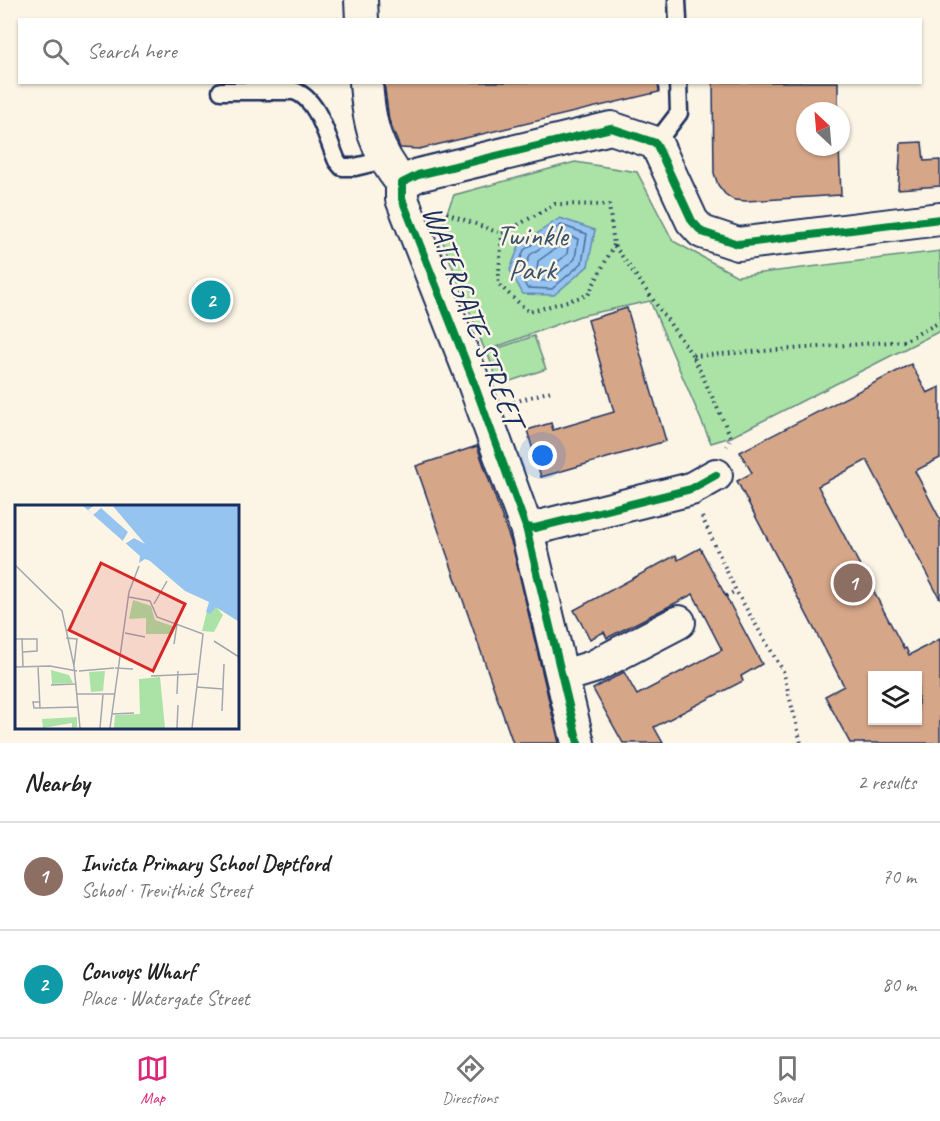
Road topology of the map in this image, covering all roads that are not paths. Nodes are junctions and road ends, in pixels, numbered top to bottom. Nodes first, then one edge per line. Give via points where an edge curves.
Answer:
1 (361, 0) edge
2 (677, 0) edge
3 (362, 18) edge
4 (678, 18) edge
5 (366, 84) edge
6 (678, 84) edge
7 (221, 91) dead end
8 (656, 143) junction
9 (393, 171) junction
10 (940, 219) edge
11 (704, 482) road end
12 (526, 527) junction
13 (679, 622) dead end
14 (564, 676) junction
15 (578, 743) edge

1 - 3 street
2 - 4 lane
5 - 9 street, WATERGATE STREET via 376,145
6 - 8 lane via 679,113
7 - 9 lane via 302,93 311,102 342,167
8 - 9 street via 611,128 418,175
8 - 10 street via 692,221 702,232 738,244
9 - 12 street, WATERGATE STREET
11 - 12 street via 535,528
12 - 14 street, WATERGATE STREET
13 - 14 street via 593,667
14 - 15 street, WATERGATE STREET

